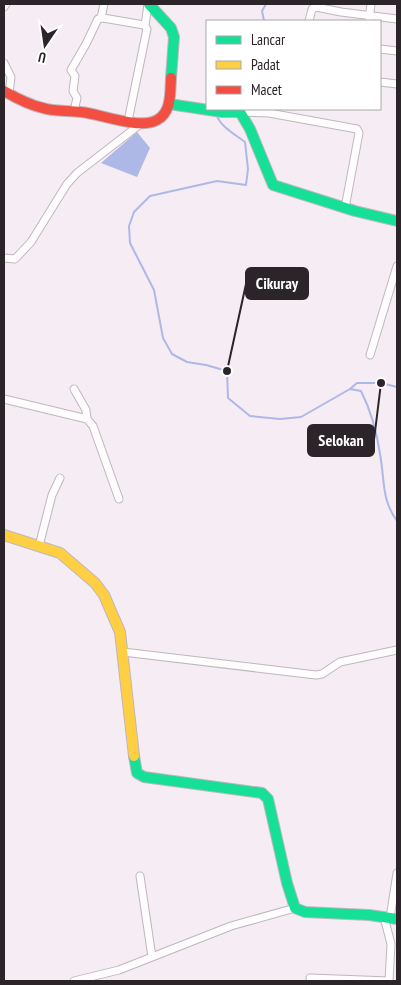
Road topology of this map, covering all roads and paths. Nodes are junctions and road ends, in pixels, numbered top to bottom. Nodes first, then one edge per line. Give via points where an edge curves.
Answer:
1 (104, 4) edge
2 (149, 4) edge
3 (371, 4) edge
4 (341, 12) junction
5 (101, 18) junction
6 (369, 18) edge
7 (397, 19) edge
8 (309, 20) edge
9 (340, 20) edge
10 (145, 26) junction
11 (381, 49) edge
12 (397, 51) edge
13 (4, 63) edge
14 (381, 82) edge
15 (397, 84) edge
16 (6, 92) edge
17 (169, 104) junction
18 (206, 109) edge
19 (211, 110) edge
20 (74, 111) junction
21 (240, 112) junction
22 (128, 121) junction
23 (143, 122) junction
24 (345, 208) junction
25 (397, 221) edge
26 (4, 258) edge
27 (397, 266) edge
28 (370, 355) dead end
29 (74, 389) dead end
30 (4, 399) edge
31 (87, 419) junction
32 (60, 478) dead end
33 (119, 499) dead end
34 (4, 535) edge
35 (39, 546) junction
36 (397, 650) edge
37 (123, 652) junction
38 (397, 873) edge
39 (140, 876) dead end
40 (295, 908) junction
41 (390, 918) edge
42 (152, 957) junction
43 (310, 978) dead end
44 (343, 980) edge
45 (74, 981) edge
46 (389, 981) edge

1 - 5 street
2 - 10 street
2 - 17 street via 174,34
3 - 6 street
4 - 6 street
4 - 8 street via 313,7
4 - 9 street
5 - 10 street
5 - 20 street via 71,70 75,76 73,91 77,98
6 - 7 street
10 - 22 street via 144,51
11 - 12 street
13 - 16 street via 11,77
14 - 15 street
16 - 20 street via 51,110
17 - 18 street
17 - 23 street via 156,120
19 - 21 street
20 - 22 street
21 - 24 street via 273,185
21 - 24 street via 269,113 357,129 359,133
22 - 23 street
23 - 26 street via 77,173 25,250 15,259
24 - 25 street
27 - 28 street
29 - 31 street via 86,410
30 - 31 street
31 - 33 street via 93,426
32 - 35 street via 52,495
34 - 35 street
35 - 37 street via 64,556 98,586 119,627
36 - 37 street via 337,663 316,676
37 - 40 street via 138,773 144,778 257,791 266,795
38 - 41 street
39 - 42 street
40 - 41 street via 305,912
40 - 42 street via 231,926
41 - 46 street
42 - 45 street via 119,970
43 - 44 street
44 - 46 street

